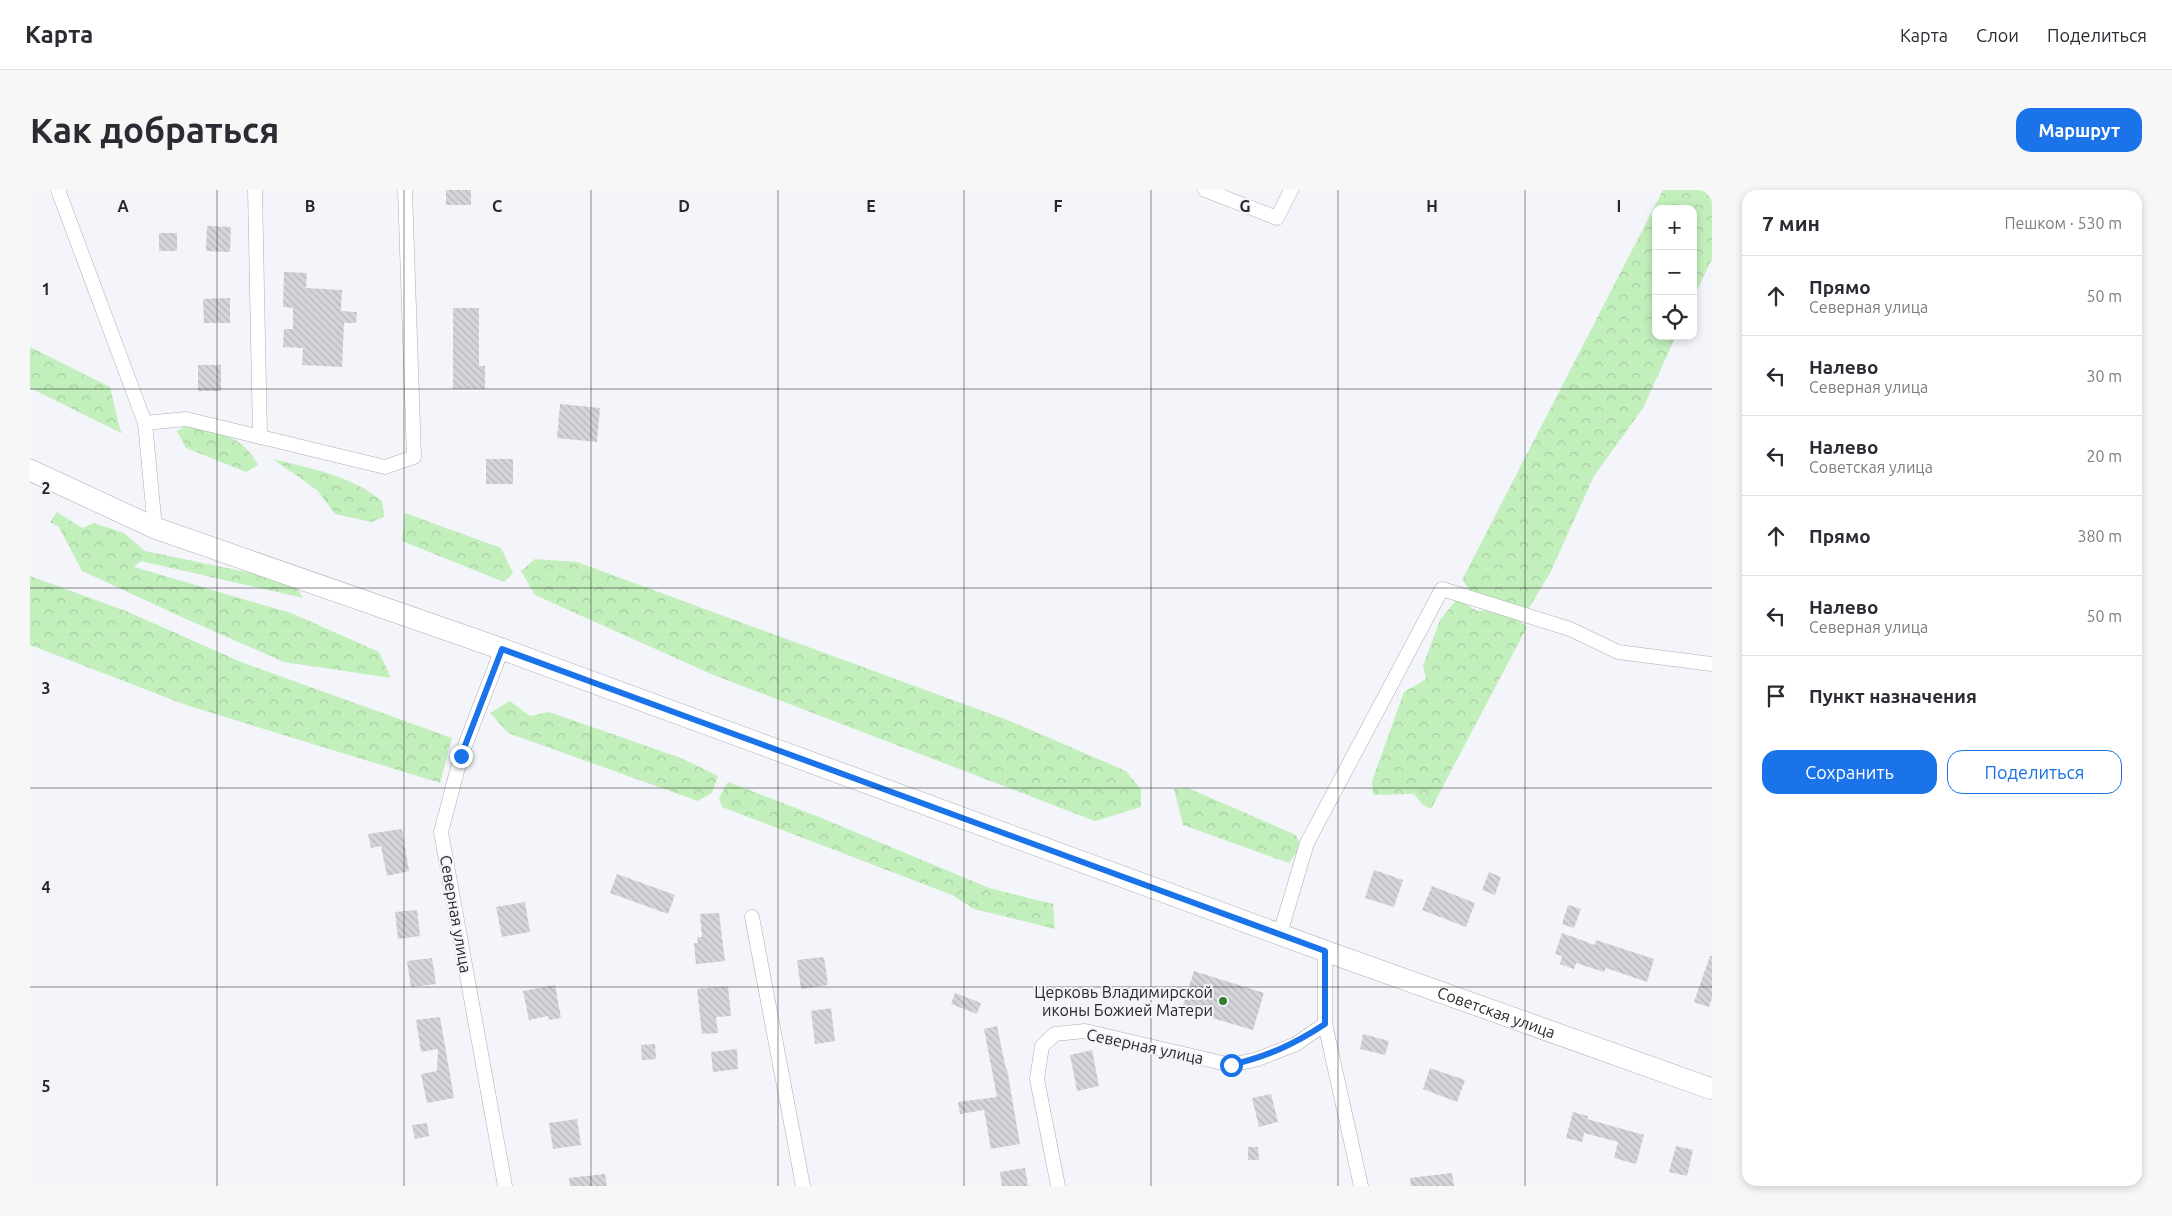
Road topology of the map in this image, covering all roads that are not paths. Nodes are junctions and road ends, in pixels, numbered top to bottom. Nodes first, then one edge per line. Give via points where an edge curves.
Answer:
1 (58, 190) edge
2 (255, 190) edge
3 (405, 190) edge
4 (1205, 190) edge
5 (1291, 190) edge
6 (146, 422) junction
7 (260, 437) junction
8 (30, 470) edge
9 (156, 528) junction
10 (502, 649) junction
11 (1712, 664) edge
12 (752, 917) dead end
13 (1280, 934) junction
14 (1325, 951) junction
15 (1325, 1024) junction
16 (1712, 1089) edge
17 (505, 1186) edge
18 (803, 1186) edge
19 (1058, 1186) edge
20 (1361, 1186) edge

1 - 6 street
2 - 7 street
3 - 7 street via 414,457 385,467
4 - 5 street via 1277,218
6 - 7 street via 186,419
6 - 9 street
8 - 9 main road, Советская улица
9 - 10 main road, Советская улица
10 - 13 main road, Советская улица
10 - 17 street, Северная улица via 461,756 441,832
11 - 13 street via 1618,652 1570,629 1442,589 1307,843
12 - 18 street
13 - 14 main road, Советская улица
14 - 15 street
14 - 16 main road, Советская улица
15 - 19 street, Северная улица via 1296,1044 1258,1059 1231,1065 1085,1031 1055,1034 1042,1046 1037,1079
15 - 20 street

